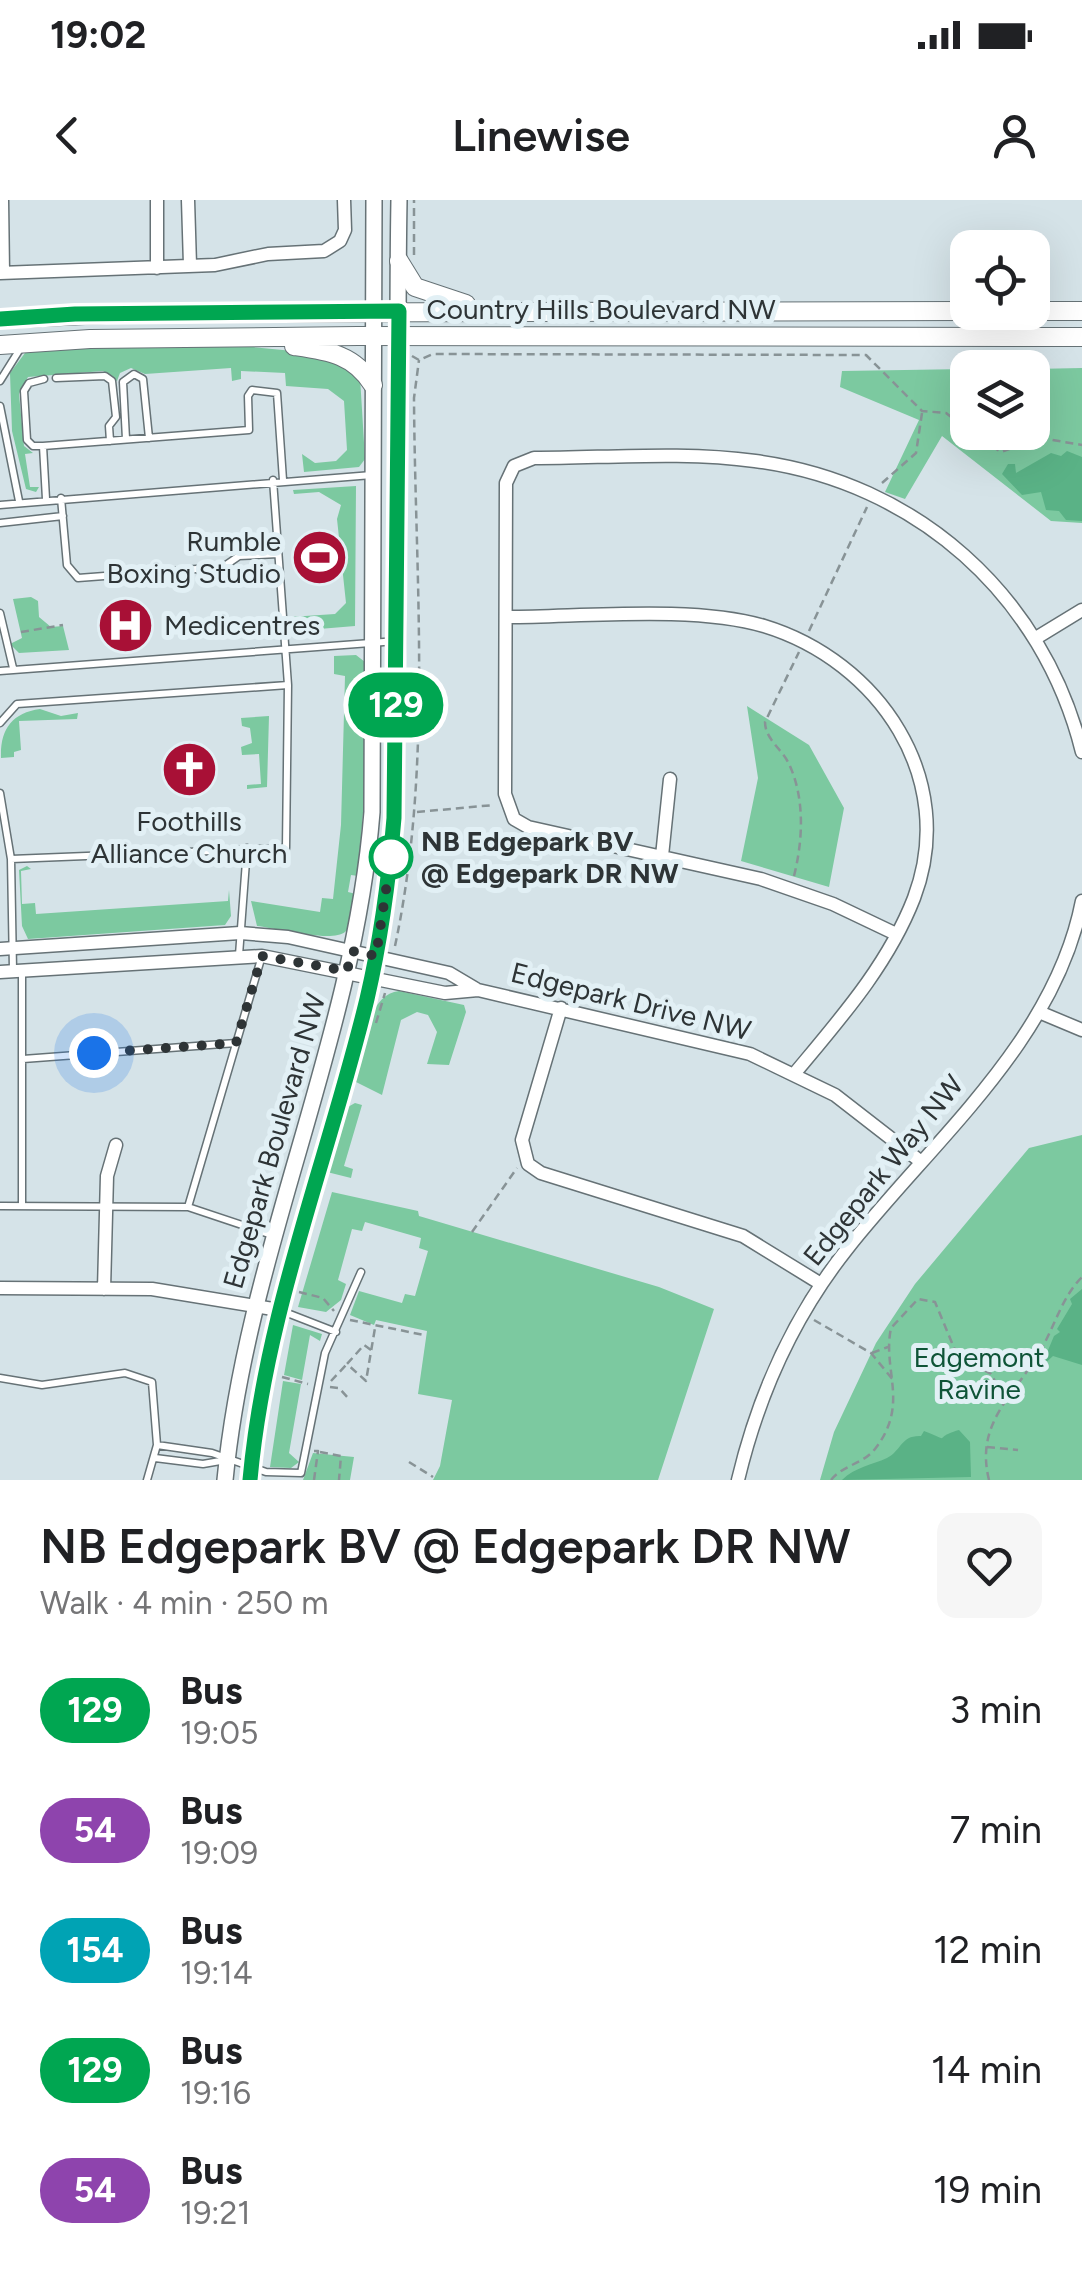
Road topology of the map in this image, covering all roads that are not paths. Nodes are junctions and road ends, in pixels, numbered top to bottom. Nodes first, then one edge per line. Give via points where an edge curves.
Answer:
1 (2, 200) edge
2 (157, 200) edge
3 (188, 200) edge
4 (344, 200) edge
5 (374, 200) edge
6 (399, 200) edge
7 (406, 264) junction
8 (190, 265) junction
9 (157, 268) junction
10 (2, 272) edge
11 (373, 311) junction
12 (399, 311) junction
13 (491, 311) junction
14 (950, 311) edge
15 (1050, 311) edge
16 (1082, 311) edge
17 (0, 319) edge
18 (373, 336) junction
19 (398, 336) junction
20 (1082, 337) edge
21 (239, 338) junction
22 (29, 342) junction
23 (0, 345) edge
24 (44, 378) dead end
25 (56, 378) dead end
26 (0, 381) edge
27 (373, 385) junction
28 (0, 406) edge
29 (149, 438) junction
30 (126, 440) junction
31 (110, 441) junction
32 (43, 446) junction
33 (373, 475) junction
34 (272, 480) junction
35 (283, 480) junction
36 (0, 494) edge
37 (61, 498) junction
38 (46, 499) junction
39 (20, 501) junction
40 (1, 505) edge
41 (63, 516) junction
42 (0, 523) edge
43 (278, 554) junction
44 (1082, 610) edge
45 (0, 612) edge
46 (506, 617) junction
47 (1036, 638) junction
48 (373, 640) junction
49 (398, 641) junction
50 (285, 649) junction
51 (13, 668) junction
52 (0, 670) edge
53 (288, 685) junction
54 (0, 723) edge
55 (1082, 752) edge
56 (670, 779) dead end
57 (0, 792) edge
58 (246, 848) junction
59 (662, 856) junction
60 (11, 859) junction
61 (1082, 901) edge
62 (240, 932) junction
63 (896, 934) junction
64 (6, 948) edge
65 (352, 951) junction
66 (239, 955) junction
67 (262, 956) junction
68 (376, 956) junction
69 (12, 971) edge
70 (347, 971) junction
71 (372, 976) junction
72 (478, 990) junction
73 (560, 1008) junction
74 (1039, 1012) junction
75 (1082, 1030) edge
76 (236, 1043) junction
77 (23, 1058) junction
78 (795, 1073) junction
79 (316, 1084) junction
80 (340, 1091) junction
81 (116, 1145) dead end
82 (920, 1162) junction
83 (0, 1206) edge
84 (22, 1206) junction
85 (105, 1206) junction
86 (188, 1207) junction
87 (272, 1235) junction
88 (361, 1272) dead end
89 (821, 1284) junction
90 (0, 1288) edge
91 (104, 1288) junction
92 (254, 1306) junction
93 (279, 1310) junction
94 (336, 1332) junction
95 (0, 1378) edge
96 (156, 1445) junction
97 (154, 1458) junction
98 (227, 1460) junction
99 (251, 1474) edge
100 (147, 1480) edge
101 (225, 1480) edge
102 (738, 1480) edge

1 - 10 street
2 - 9 street
3 - 8 street
4 - 8 street via 344,230 333,248
5 - 11 street, Edgepark Boulevard NW
6 - 7 street, Edgepark Boulevard NW
7 - 12 street, Edgepark Boulevard NW
7 - 13 main road via 415,286
8 - 9 street
9 - 10 street
11 - 12 main road, Country Hills Boulevard NW
11 - 17 main road, Country Hills Boulevard NW
11 - 18 street, Edgepark Boulevard NW
12 - 13 main road, Country Hills Boulevard NW
12 - 19 street, Edgepark Boulevard NW
13 - 14 main road, Country Hills Boulevard NW
15 - 16 main road
18 - 19 main road, Country Hills Boulevard NW
18 - 21 main road, Country Hills Boulevard NW
18 - 27 street, Edgepark Boulevard NW
19 - 20 main road, Country Hills Boulevard NW
19 - 49 street, Edgepark Boulevard NW
21 - 22 main road, Country Hills Boulevard NW
21 - 27 main road via 347,357
22 - 23 main road, Country Hills Boulevard NW
22 - 26 lane
24 - 32 lane via 24,391 27,440
25 - 31 lane via 112,381 116,417
27 - 33 street, Edgepark Boulevard NW
28 - 39 lane
29 - 30 lane
29 - 30 lane via 143,379 131,375 122,386
29 - 35 lane via 249,430 250,392 275,390
30 - 31 lane
31 - 32 lane
32 - 38 lane
33 - 35 lane
33 - 48 street, Edgepark Boulevard NW
34 - 35 lane
34 - 37 lane
34 - 43 lane
36 - 40 lane
37 - 38 lane
37 - 41 lane
38 - 39 lane
39 - 40 lane
41 - 42 lane
41 - 43 lane via 67,565 84,580 223,567 239,556
43 - 50 lane
44 - 47 street
45 - 51 lane
46 - 47 street via 506,483 514,466 526,459 730,458 795,467 916,517 994,582
46 - 59 street via 506,803 514,819
46 - 63 street via 719,618 765,626 842,664 895,720 924,799 924,861
47 - 55 street via 1060,682
48 - 49 lane
48 - 50 lane
48 - 65 street, Edgepark Boulevard NW via 372,812
49 - 68 street, Edgepark Boulevard NW via 394,818
50 - 51 lane
50 - 53 lane
51 - 52 lane
53 - 54 lane via 17,704
53 - 58 lane via 286,848
56 - 59 street
57 - 60 lane
58 - 60 lane
58 - 62 lane
59 - 63 street via 790,888
60 - 64 lane
61 - 74 street, Edgepark Way NW
62 - 64 street, Edgepark Drive NW
62 - 65 street, Edgepark Drive NW
62 - 66 lane
63 - 78 street via 856,1000
64 - 69 lane
65 - 68 street, Edgepark Drive NW
65 - 70 street, Edgepark Boulevard NW
66 - 67 street, Edgepark Drive NW
66 - 69 street, Edgepark Drive NW
67 - 70 street, Edgepark Drive NW
67 - 76 lane
68 - 71 street, Edgepark Boulevard NW
68 - 72 street, Edgepark Drive NW via 449,973
69 - 77 lane
70 - 71 street, Edgepark Drive NW
70 - 79 street, Edgepark Boulevard NW
71 - 72 street, Edgepark Drive NW via 445,993
71 - 80 street, Edgepark Boulevard NW
72 - 73 street, Edgepark Drive NW
73 - 78 street, Edgepark Drive NW via 715,1043
73 - 89 street via 522,1140 525,1160 541,1173 743,1236
74 - 75 street
74 - 82 street, Edgepark Way NW
76 - 77 lane
76 - 86 lane
77 - 84 lane
78 - 82 street, Edgepark Drive NW via 856,1110
79 - 80 street
79 - 87 street, Edgepark Boulevard NW
80 - 93 street, Edgepark Boulevard NW
81 - 85 street
82 - 89 street, Edgepark Way NW
83 - 84 lane
84 - 85 lane
85 - 86 lane
85 - 91 street
86 - 87 lane
87 - 92 street, Edgepark Boulevard NW
88 - 94 lane
89 - 102 street, Edgepark Way NW via 773,1372
90 - 91 street
91 - 92 street
92 - 93 street
92 - 98 street, Edgepark Boulevard NW
93 - 94 lane
93 - 99 street, Edgepark Boulevard NW
94 - 99 lane via 326,1353 306,1468 294,1476
95 - 96 lane via 42,1385 86,1375 139,1375 156,1392
96 - 97 lane
96 - 98 lane
97 - 98 lane
97 - 100 lane
98 - 99 lane
98 - 101 street, Edgepark Boulevard NW

